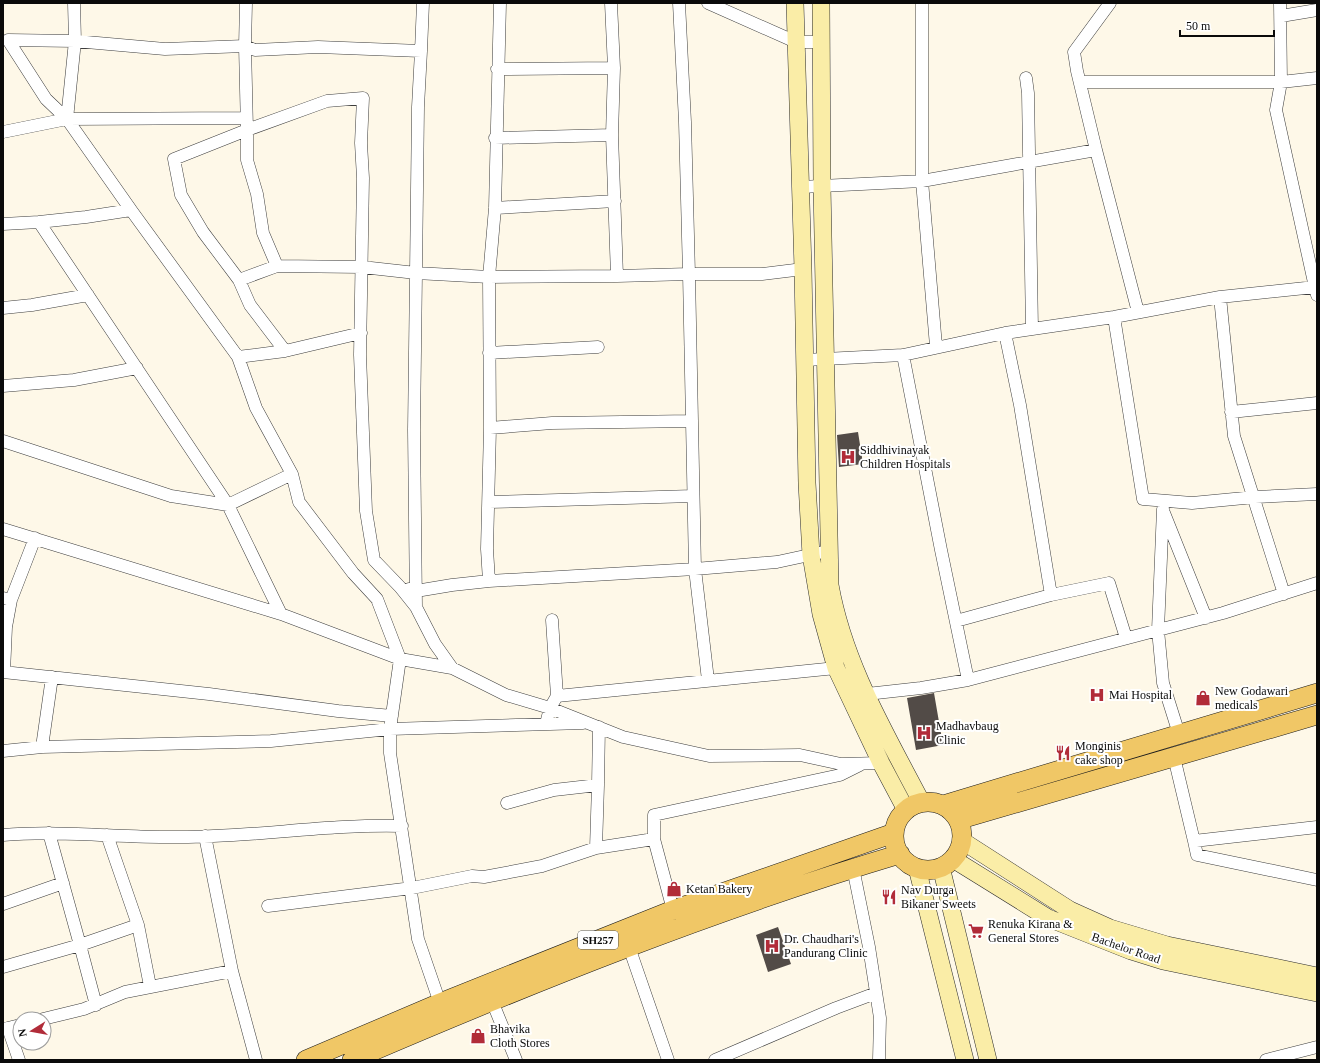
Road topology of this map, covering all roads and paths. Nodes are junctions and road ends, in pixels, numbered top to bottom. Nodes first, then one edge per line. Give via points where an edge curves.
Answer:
1 (74, 3) edge
2 (246, 3) edge
3 (424, 3) edge
4 (500, 3) edge
5 (611, 3) edge
6 (678, 3) edge
7 (708, 3) edge
8 (795, 3) edge
9 (821, 3) edge
10 (922, 3) edge
11 (1110, 3) edge
12 (1280, 3) edge
13 (1317, 10) edge
14 (1281, 16) junction
15 (5, 37) edge
16 (75, 41) junction
17 (796, 42) junction
18 (821, 42) junction
19 (245, 46) junction
20 (421, 50) junction
21 (614, 68) junction
22 (497, 69) junction
23 (1026, 78) dead end
24 (1317, 78) edge
25 (1080, 82) junction
26 (1281, 82) junction
27 (67, 119) junction
28 (247, 124) junction
29 (3, 132) edge
30 (612, 135) junction
31 (496, 138) junction
32 (1096, 150) junction
33 (1029, 163) junction
34 (922, 181) junction
35 (822, 186) junction
36 (801, 188) junction
37 (615, 201) junction
38 (495, 208) junction
39 (131, 210) junction
40 (39, 222) junction
41 (3, 224) edge
42 (277, 266) junction
43 (362, 267) junction
44 (803, 269) junction
45 (416, 273) junction
46 (689, 274) junction
47 (617, 276) junction
48 (489, 277) junction
49 (239, 280) junction
50 (1316, 290) edge
51 (88, 294) junction
52 (1220, 297) junction
53 (3, 308) edge
54 (1138, 312) junction
55 (1114, 317) junction
56 (1032, 329) junction
57 (1005, 333) junction
58 (361, 334) junction
59 (936, 346) junction
60 (598, 347) dead end
61 (286, 351) junction
62 (489, 353) junction
63 (903, 355) junction
64 (238, 357) junction
65 (825, 358) junction
66 (805, 360) junction
67 (137, 368) junction
68 (3, 386) edge
69 (1317, 403) edge
70 (1231, 412) junction
71 (692, 421) junction
72 (490, 428) junction
73 (3, 441) edge
74 (292, 474) junction
75 (1317, 494) edge
76 (693, 496) junction
77 (1255, 497) junction
78 (489, 502) junction
79 (228, 505) junction
80 (1162, 505) junction
81 (3, 529) edge
82 (35, 538) junction
83 (828, 551) junction
84 (811, 554) junction
85 (696, 569) junction
86 (489, 581) junction
87 (1317, 582) edge
88 (400, 587) junction
89 (416, 591) junction
90 (1284, 594) junction
91 (1051, 595) junction
92 (7, 599) edge
93 (416, 607) junction
94 (281, 614) junction
95 (1206, 618) junction
96 (552, 620) dead end
97 (956, 621) junction
98 (1158, 630) junction
99 (1126, 638) junction
100 (400, 659) junction
101 (452, 668) junction
102 (836, 668) junction
103 (3, 672) edge
104 (52, 677) junction
105 (708, 680) junction
106 (968, 680) junction
107 (1317, 693) edge
108 (858, 695) junction
109 (557, 696) junction
110 (550, 708) junction
111 (338, 711) junction
112 (1317, 715) edge
113 (391, 722) junction
114 (546, 724) junction
115 (595, 725) junction
116 (357, 732) junction
117 (1179, 734) junction
118 (42, 747) junction
119 (3, 751) edge
120 (1174, 757) junction
121 (873, 763) junction
122 (598, 785) junction
123 (507, 803) dead end
124 (942, 805) junction
125 (914, 806) junction
126 (958, 820) junction
127 (402, 826) junction
128 (1317, 827) edge
129 (49, 833) junction
130 (894, 833) junction
131 (3, 835) edge
132 (107, 836) junction
133 (205, 836) junction
134 (654, 839) junction
135 (961, 840) junction
136 (1194, 841) junction
137 (596, 848) junction
138 (900, 854) junction
139 (947, 863) junction
140 (853, 868) junction
141 (917, 868) junction
142 (1317, 880) edge
143 (63, 883) junction
144 (412, 888) junction
145 (3, 904) edge
146 (268, 906) dead end
147 (673, 910) junction
148 (138, 925) junction
149 (80, 945) junction
150 (629, 947) junction
151 (3, 967) edge
152 (232, 971) junction
153 (1317, 976) edge
154 (150, 986) junction
155 (876, 993) junction
156 (1317, 993) edge
157 (492, 1001) junction
158 (95, 1005) junction
159 (442, 1011) junction
160 (52, 1017) edge
161 (5, 1028) edge
162 (1317, 1047) edge
163 (1298, 1056) edge
164 (19, 1060) edge
165 (256, 1060) edge
166 (306, 1060) edge
167 (352, 1060) edge
168 (516, 1060) edge
169 (668, 1060) edge
170 (714, 1060) edge
171 (880, 1060) edge
172 (965, 1060) edge
173 (988, 1060) edge
174 (1266, 1060) edge

1 - 16 street
2 - 19 street
3 - 20 street
4 - 22 street
5 - 21 street
6 - 46 street via 685,115
7 - 17 street
8 - 17 street
9 - 18 street
10 - 34 street
11 - 25 street via 1074,52
12 - 14 street
13 - 14 street
14 - 26 street
15 - 16 street
15 - 27 street via 46,98
16 - 19 street via 165,49
16 - 27 street
17 - 18 street
17 - 36 street
18 - 35 street
19 - 20 street via 255,50 318,47
19 - 28 street
20 - 45 street
21 - 22 street
21 - 30 street
22 - 31 street
23 - 33 street
24 - 26 street
25 - 26 street
25 - 32 street
26 - 50 street via 1276,110
27 - 28 street
27 - 29 street
27 - 39 street
28 - 42 street via 247,160 258,194 263,233
28 - 43 street via 327,101 363,98
28 - 49 street via 174,159 181,195 202,232
30 - 31 street
30 - 37 street
31 - 38 street
32 - 33 street
32 - 54 street
33 - 34 street
33 - 56 street
34 - 35 street
34 - 59 street
35 - 36 street
35 - 65 street
36 - 44 street
37 - 38 street
37 - 47 street
38 - 48 street
39 - 40 street
39 - 64 street
40 - 41 street
40 - 51 street
42 - 43 street
42 - 49 street
43 - 45 street
43 - 58 street
44 - 46 street via 762,274
44 - 66 street
45 - 48 street
45 - 89 street
46 - 47 street
46 - 71 street
47 - 48 street
48 - 62 street
49 - 61 street via 250,305
50 - 52 street
51 - 53 street
51 - 67 street
52 - 54 street
52 - 70 street
54 - 55 street
55 - 56 street
55 - 80 street via 1143,499
56 - 57 street
57 - 59 street
57 - 91 street via 1020,405
58 - 61 street
58 - 88 street via 366,511 374,560
59 - 63 street
60 - 62 street
61 - 64 street
62 - 72 street
63 - 65 street
63 - 97 street
64 - 74 street via 256,408
65 - 66 street
65 - 83 street
66 - 84 street
67 - 68 street via 74,380
67 - 79 street
69 - 70 street
70 - 77 street via 1234,436
71 - 72 street via 552,423
71 - 76 street
72 - 78 street
73 - 79 street via 171,496
74 - 79 street
74 - 100 street via 300,502 353,573 377,599
75 - 77 street
76 - 78 street
76 - 85 street
77 - 80 street
77 - 90 street
78 - 86 street
79 - 94 street
80 - 95 street
80 - 98 street
81 - 82 street
82 - 92 street
82 - 94 street
83 - 84 street
83 - 108 street via 835,612
84 - 85 street via 777,562
84 - 102 street via 821,614
85 - 86 street
85 - 105 street
86 - 89 street via 452,584
87 - 90 street
88 - 89 street
88 - 93 street
89 - 93 street
90 - 95 street
91 - 97 street
91 - 99 street via 1109,583
92 - 103 street
93 - 101 street via 435,644
94 - 100 street
95 - 98 street
96 - 109 street
97 - 106 street
98 - 99 street
98 - 117 street via 1163,684
99 - 106 street
100 - 101 street
100 - 113 street
101 - 110 street via 506,695
102 - 105 street
102 - 108 street
103 - 104 street
104 - 111 street
104 - 118 street
105 - 109 street
106 - 108 street
107 - 117 main road
108 - 121 street
108 - 125 street
109 - 110 street
110 - 114 street
110 - 115 street
111 - 113 street
111 - 116 street
112 - 120 main road
113 - 114 street
113 - 116 street
113 - 127 street via 390,753
114 - 115 street
115 - 121 street via 623,737 709,756 800,755 841,764
115 - 122 street
116 - 118 street via 271,741
117 - 124 main road
118 - 119 street
120 - 126 main road
120 - 136 street
121 - 125 street
121 - 134 street via 840,775 654,815
122 - 123 street via 554,790
122 - 137 street
124 - 125 main road
124 - 126 main road
125 - 130 main road via 899,818
126 - 135 main road
127 - 133 street via 361,825
127 - 144 street
128 - 136 street
129 - 131 street
129 - 132 street
129 - 143 street
130 - 138 main road
130 - 147 main road, SH257
132 - 133 street
132 - 148 street
133 - 152 street
134 - 137 street
134 - 147 street
135 - 139 main road via 960,848
135 - 153 street, Bachelor Road via 1070,910 1110,928 1167,945
136 - 142 street via 1197,855
137 - 144 street via 542,866
138 - 140 main road, SH257
138 - 141 main road via 904,860
139 - 141 main road via 930,870
139 - 156 street, Bachelor Road via 1048,918 1131,952 1162,961
139 - 173 street
140 - 150 main road, SH257 via 678,927
140 - 155 street
141 - 172 street
143 - 145 street
143 - 149 street
144 - 146 street
144 - 159 street via 418,939
147 - 159 main road, SH257
148 - 149 street
148 - 154 street
149 - 151 street
149 - 158 street
150 - 157 main road, SH257
150 - 169 street
152 - 154 street
152 - 165 street
154 - 158 street via 125,992
155 - 170 street
155 - 171 street via 880,1018
157 - 159 main road, SH257
157 - 168 street
158 - 160 street
159 - 166 main road, SH257
159 - 167 main road, SH257
161 - 164 street
162 - 163 street
163 - 174 street

